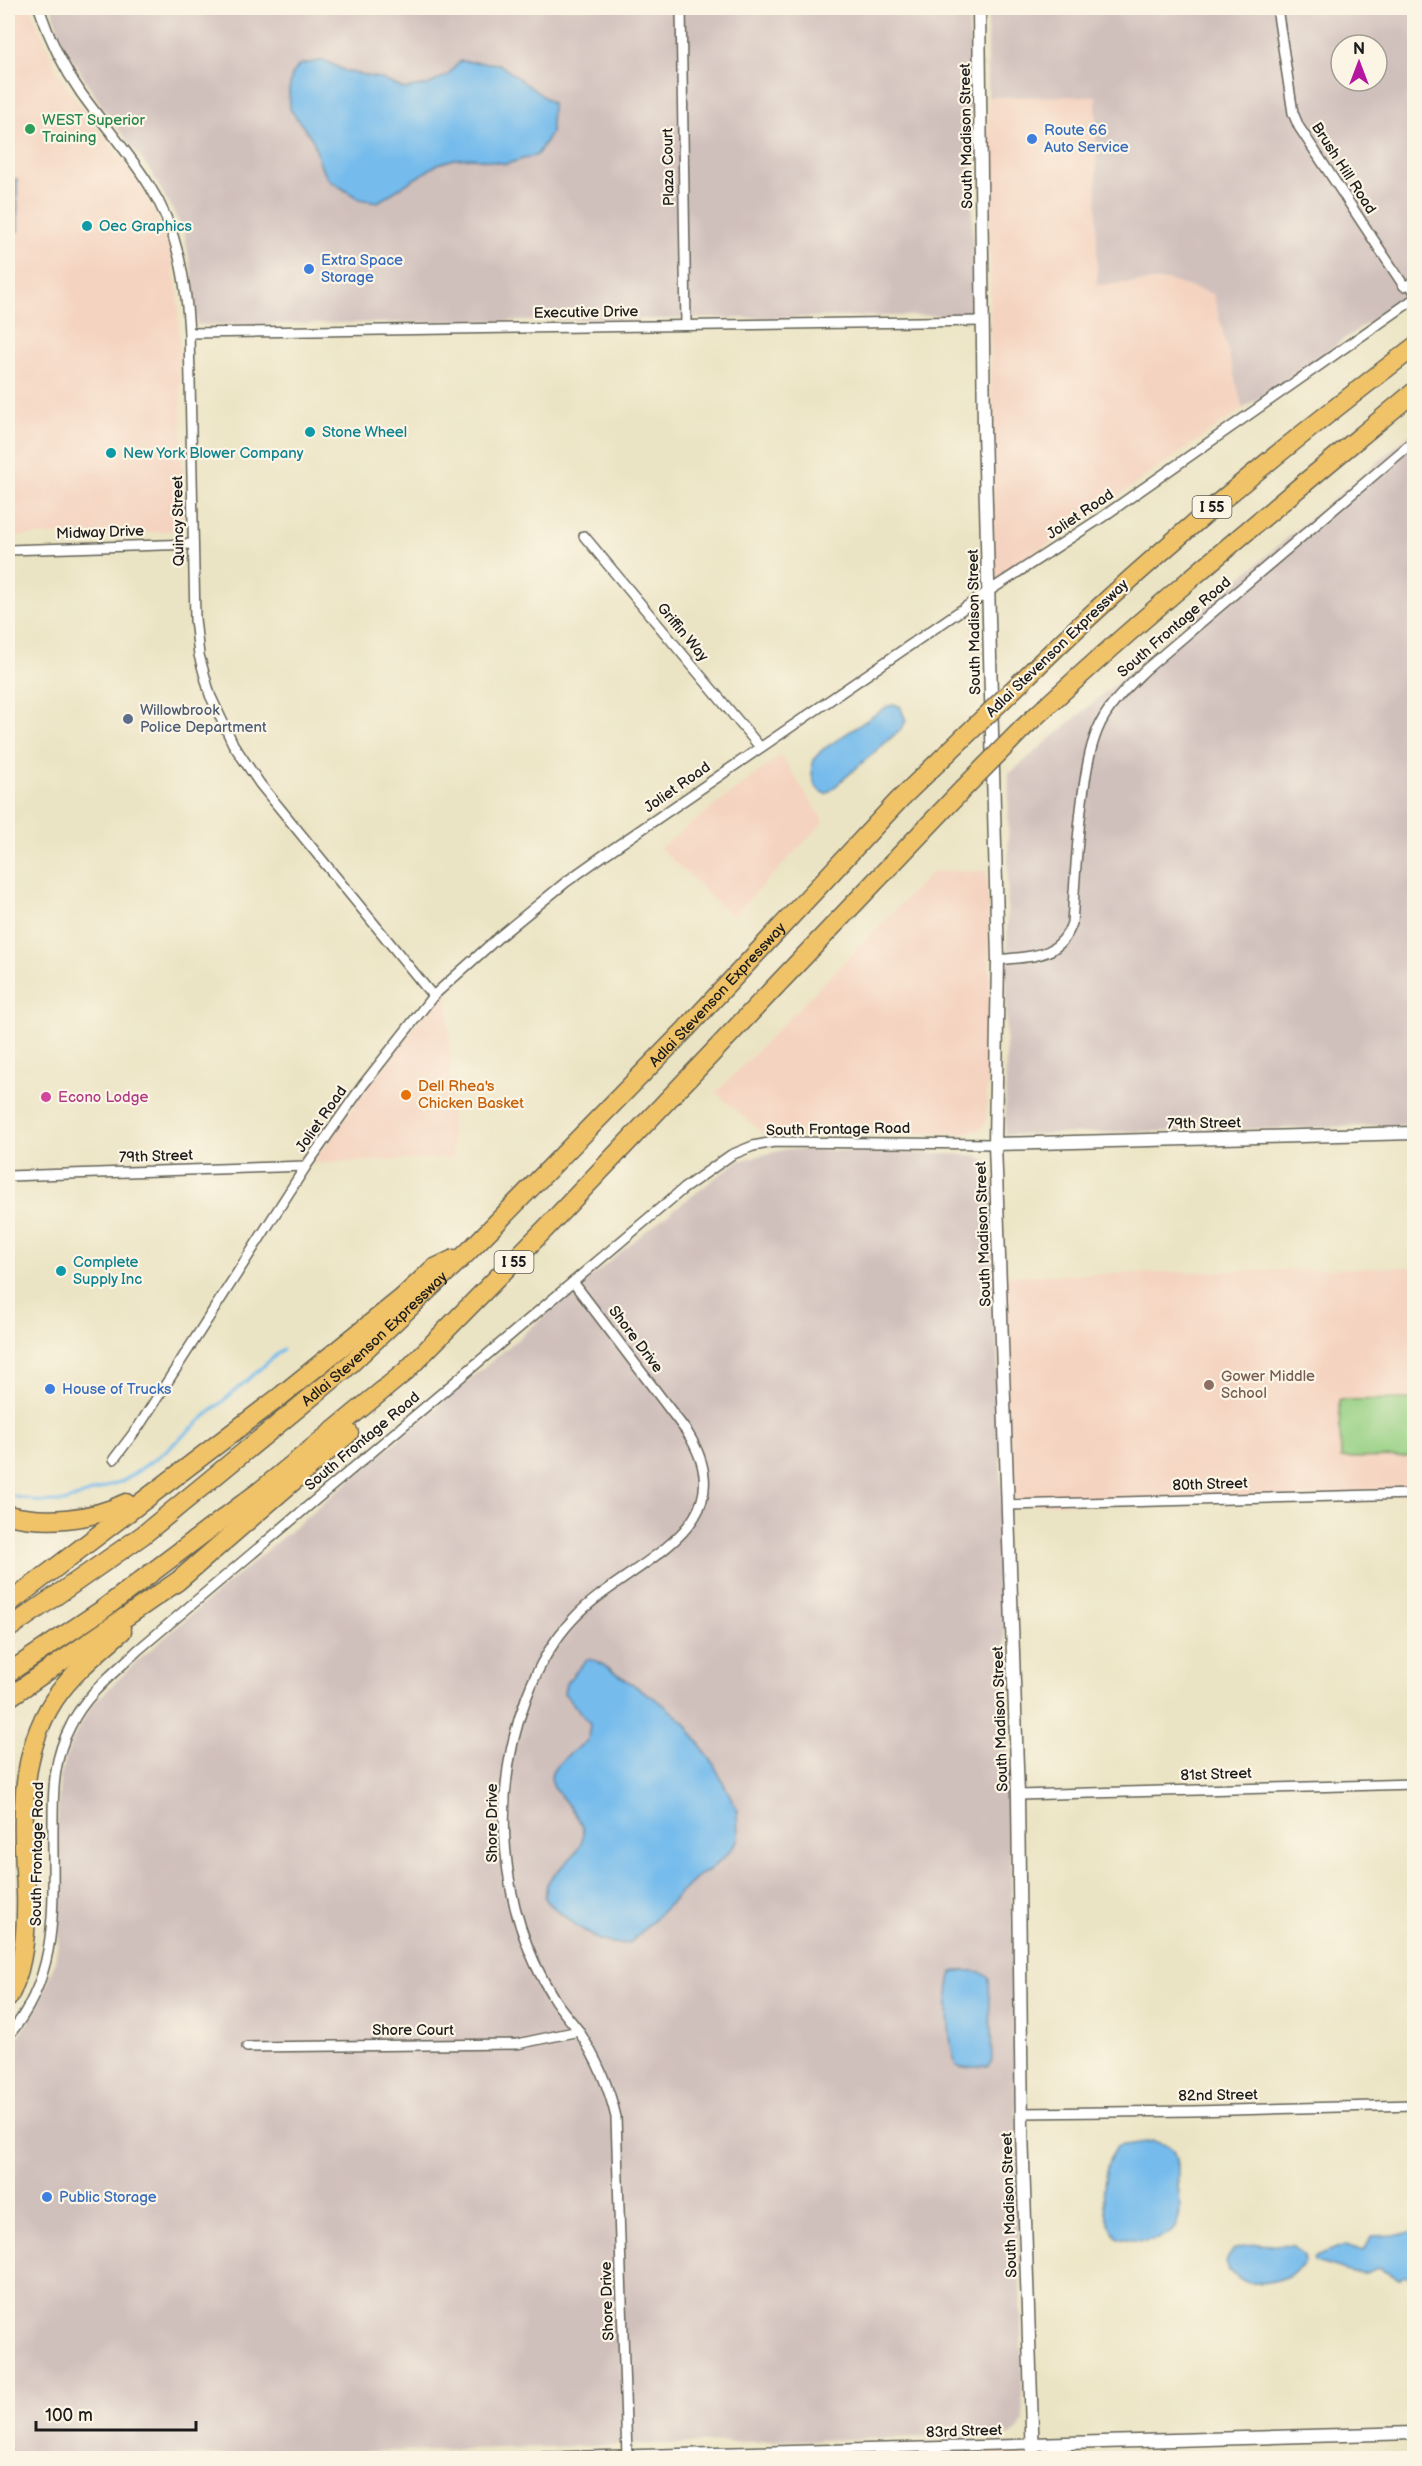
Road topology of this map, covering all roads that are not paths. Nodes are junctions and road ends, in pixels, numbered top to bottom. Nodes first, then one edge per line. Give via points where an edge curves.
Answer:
1 (39, 8) edge
2 (681, 8) edge
3 (979, 8) edge
4 (1277, 8) edge
5 (1414, 291) edge
6 (1414, 299) edge
7 (983, 321) junction
8 (686, 326) junction
9 (189, 333) junction
10 (1414, 347) edge
11 (1414, 392) edge
12 (1414, 441) edge
13 (584, 536) dead end
14 (193, 544) junction
15 (8, 550) edge
16 (989, 591) junction
17 (760, 747) junction
18 (999, 960) junction
19 (432, 996) junction
20 (1414, 1133) edge
21 (995, 1144) junction
22 (306, 1166) junction
23 (8, 1176) edge
24 (469, 1251) junction
25 (573, 1282) junction
26 (405, 1372) junction
27 (114, 1459) dead end
28 (158, 1489) junction
29 (1414, 1494) edge
30 (1007, 1505) junction
31 (8, 1515) edge
32 (178, 1581) junction
33 (8, 1604) edge
34 (8, 1629) edge
35 (8, 1673) edge
36 (8, 1698) edge
37 (1414, 1784) edge
38 (1018, 1794) junction
39 (8, 1998) edge
40 (579, 2031) junction
41 (8, 2036) edge
42 (247, 2047) dead end
43 (1414, 2104) edge
44 (1022, 2113) junction
45 (1414, 2433) edge
46 (1032, 2444) junction
47 (627, 2456) junction
48 (514, 2458) edge
49 (1033, 2458) edge

1 - 9 street, Quincy Street via 67,71 160,204 180,257
2 - 8 street, Plaza Court
3 - 7 street, South Madison Street
4 - 5 street, Brush Hill Road via 1293,113 1299,127 1404,286 1410,284
6 - 16 street, Joliet Road via 1101,518
7 - 8 street, Executive Drive
7 - 16 street, South Madison Street
8 - 9 street, Executive Drive
9 - 14 street, Quincy Street
10 - 24 highway, Adlai Stevenson Expressway / I 55, bridge via 1276,454 1084,620 899,801 686,1029
11 - 26 highway, I 55, bridge via 1214,557 1022,729
12 - 18 street, South Frontage Road via 1124,691 1097,730 1090,751 1068,937 1047,953
13 - 17 street, Griffin Way
14 - 15 street, Midway Drive
14 - 19 street, Quincy Street via 200,655 210,695 226,732 260,784
16 - 17 street, Joliet Road
16 - 18 street, South Madison Street
17 - 19 street, Joliet Road via 566,882
18 - 21 street, South Madison Street
19 - 22 street, Joliet Road
20 - 21 street, 79th Street
21 - 25 street, South Frontage Road via 774,1142 753,1146 731,1155 683,1189
21 - 30 street, South Madison Street
22 - 23 street, 79th Street
22 - 27 street, Joliet Road
24 - 28 highway via 433,1269 282,1395
24 - 34 highway, Adlai Stevenson Expressway / I 55 via 344,1370 143,1536
25 - 40 street, Shore Drive via 687,1432 700,1454 705,1484 700,1508 683,1535 575,1616 560,1635 543,1660 514,1738 504,1812 510,1885 539,1971
25 - 41 street, South Frontage Road via 152,1638 88,1698 71,1724 53,1777 50,1950 35,1998
26 - 32 highway via 347,1435
26 - 35 highway, I 55 via 251,1498 102,1610
28 - 31 highway via 106,1513 40,1519
28 - 33 highway
29 - 30 street, 80th Street
30 - 38 street, South Madison Street
32 - 36 highway
32 - 39 highway via 74,1676 39,1728 23,1805 24,1940
37 - 38 street, 81st Street
38 - 44 street, South Madison Street
40 - 42 street, Shore Court via 517,2044
40 - 47 street, Shore Drive via 607,2084 617,2122
43 - 44 street, 82nd Street
44 - 46 street, South Madison Street
45 - 46 street, 83rd Street
46 - 47 street, 83rd Street
46 - 49 street, South Madison Street
47 - 48 street, 83rd Street

